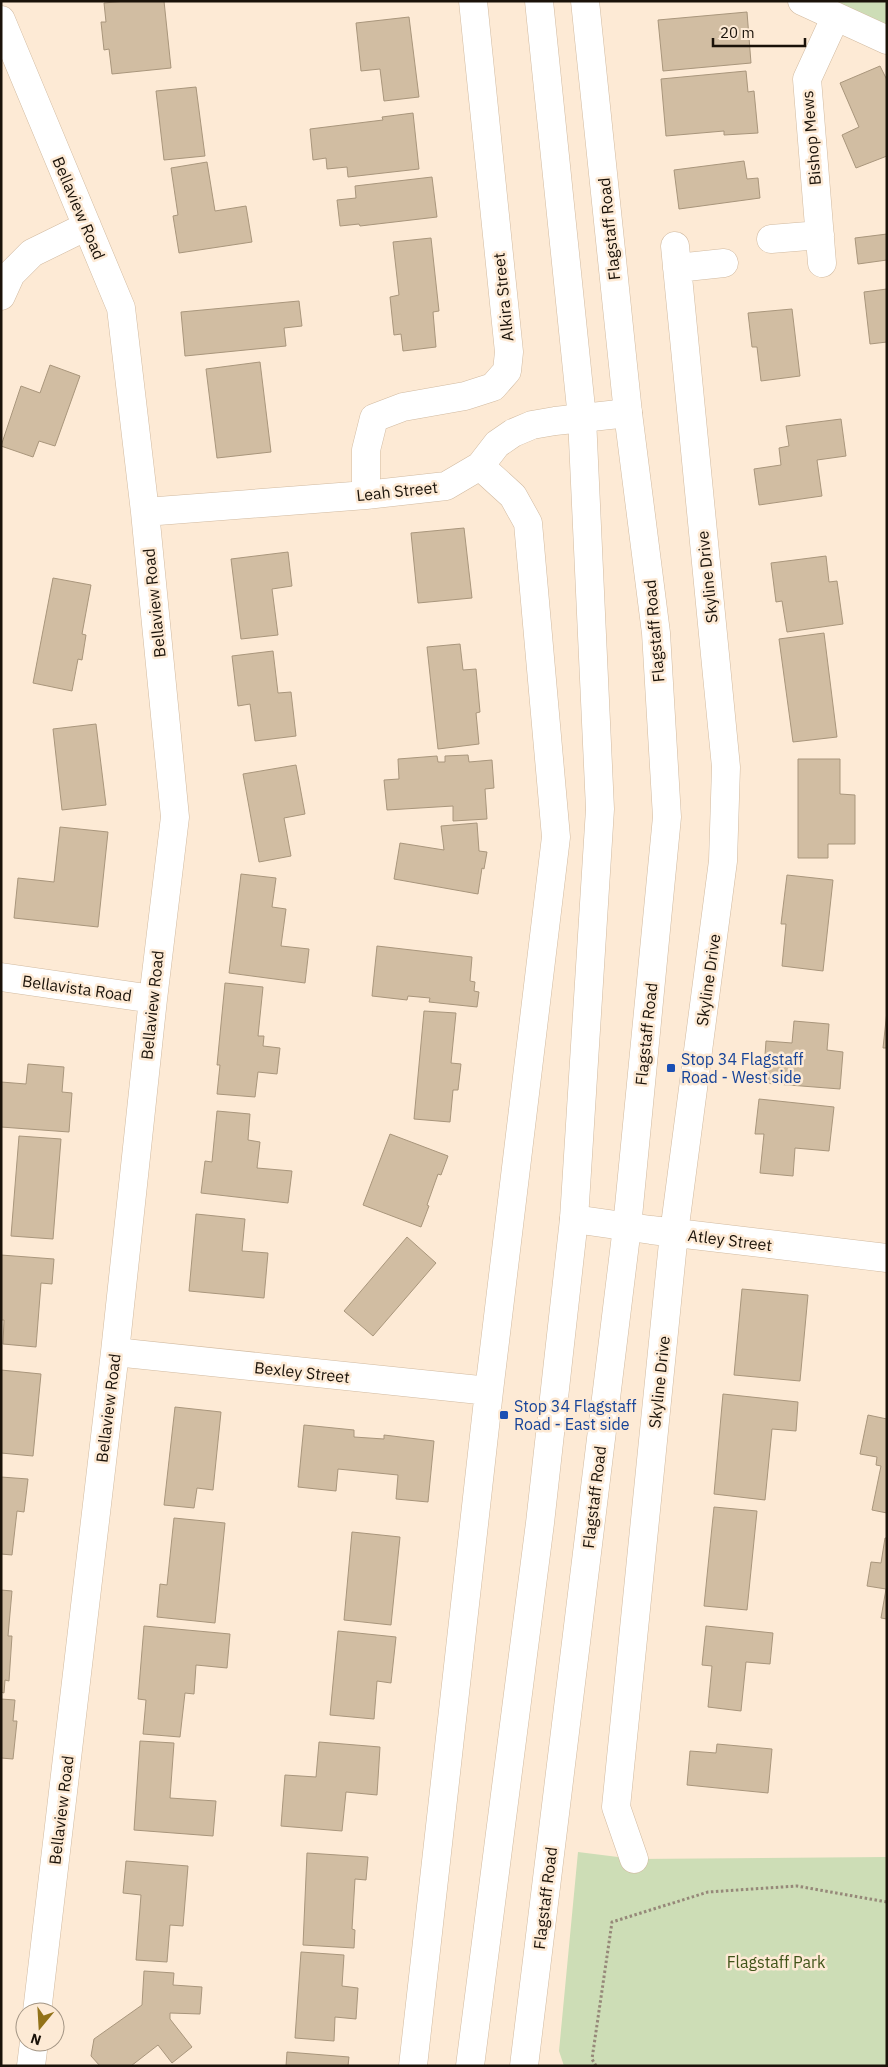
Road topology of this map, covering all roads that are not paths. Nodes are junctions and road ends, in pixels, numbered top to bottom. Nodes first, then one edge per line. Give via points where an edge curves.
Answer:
1 (473, 1) edge
2 (539, 1) edge
3 (586, 1) edge
4 (802, 1) edge
5 (835, 18) junction
6 (1, 20) edge
7 (887, 40) edge
8 (87, 226) junction
9 (820, 235) junction
10 (771, 239) dead end
11 (724, 263) dead end
12 (822, 263) dead end
13 (1, 296) edge
14 (628, 412) junction
15 (582, 418) junction
16 (480, 466) junction
17 (366, 495) junction
18 (145, 512) junction
19 (1, 978) edge
20 (153, 999) junction
21 (574, 1219) junction
22 (627, 1227) junction
23 (674, 1233) junction
24 (887, 1258) edge
25 (115, 1352) junction
26 (489, 1391) junction
27 (634, 1859) dead end
28 (38, 2002) edge
29 (33, 2052) edge
30 (31, 2066) edge
31 (413, 2066) edge
32 (470, 2066) edge
33 (524, 2066) edge

1 - 17 street, Alkira Street via 508,342 507,371 492,387 465,396 403,407 374,418 366,450
2 - 15 street
3 - 14 street, Flagstaff Road
4 - 5 street
5 - 7 street
5 - 9 street, Bishop Mews via 806,79
6 - 8 street, Bellaview Road
8 - 13 street via 32,253 11,274
8 - 18 street, Bellaview Road via 121,308
9 - 10 street
9 - 12 street, Bishop Mews
11 - 23 street, Skyline Drive via 676,257 726,767 723,860
14 - 15 street, Leah Street
14 - 22 street, Flagstaff Road via 656,633 667,817
15 - 16 street, Leah Street via 532,425 513,433 497,444
15 - 21 street via 600,809
16 - 17 street, Leah Street via 446,486
16 - 26 street via 513,496 528,523 556,837
17 - 18 street, Leah Street
18 - 20 street, Bellaview Road via 175,817
19 - 20 street, Bellavista Road
20 - 25 street, Bellaview Road
21 - 22 street, Atley Street
21 - 32 street via 540,1523
22 - 23 street, Atley Street
22 - 33 street, Flagstaff Road
23 - 24 street, Atley Street
23 - 27 street, Skyline Drive via 616,1807
25 - 26 street, Bexley Street
25 - 28 street, Bellaview Road
26 - 31 street
29 - 30 street

